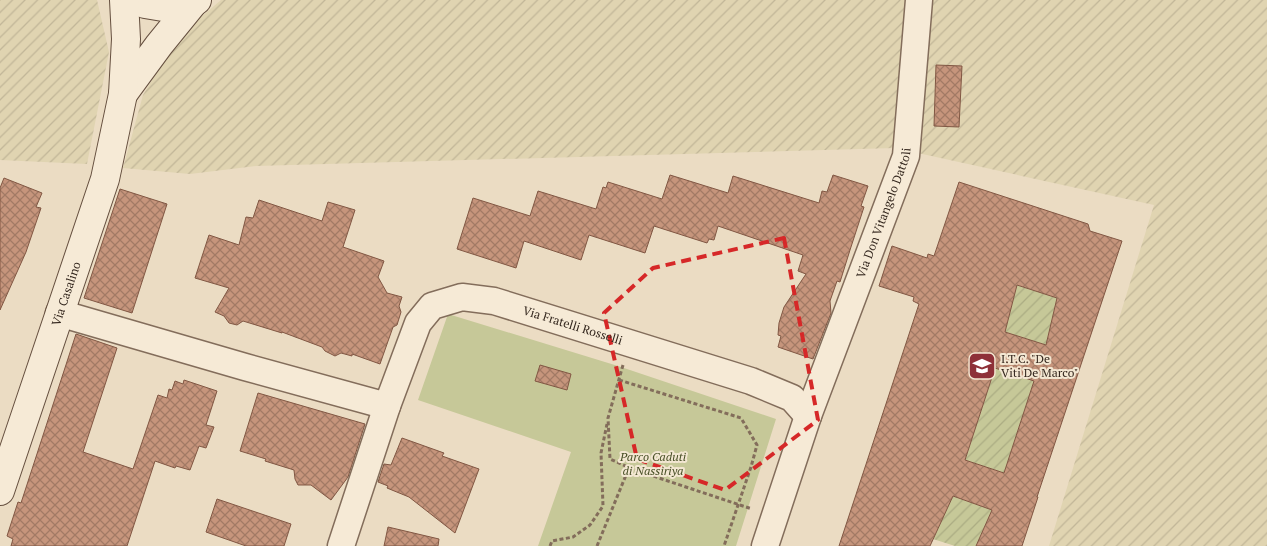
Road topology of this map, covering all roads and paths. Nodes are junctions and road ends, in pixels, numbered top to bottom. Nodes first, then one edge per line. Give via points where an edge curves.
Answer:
1 (124, 0) edge
2 (138, 0) edge
3 (919, 0) edge
4 (196, 1) edge
5 (123, 94) junction
6 (59, 313) junction
7 (630, 343) junction
8 (619, 380) junction
9 (387, 406) junction
10 (808, 416) junction
11 (608, 418) junction
12 (7, 447) edge
13 (632, 469) junction
14 (0, 491) edge
15 (738, 505) junction
16 (774, 517) junction
17 (341, 546) edge
18 (550, 546) edge
19 (597, 546) edge
20 (724, 546) edge
21 (765, 546) edge

1 - 5 street, Via Casalino
2 - 4 street via 169,8
3 - 10 street, Via Don Vitangelo Dattoli via 906,156
4 - 5 street, Via Casalino
5 - 6 street, Via Casalino via 105,179
6 - 9 street
6 - 12 street, Via Casalino
7 - 8 path
7 - 9 street, Via Fratelli Rosselli via 494,301 462,297 432,306 418,323
7 - 10 street, Via Fratelli Rosselli via 768,388 792,398
8 - 11 path
8 - 15 path via 740,418 757,445
9 - 17 street, Via Fratelli Rosselli
10 - 16 street
11 - 13 path via 610,459
11 - 18 path via 601,453 603,506 590,525 573,537 552,541
12 - 14 street, Via Casalino
13 - 15 path
13 - 19 path via 626,475
15 - 16 path
15 - 20 path
16 - 21 street

